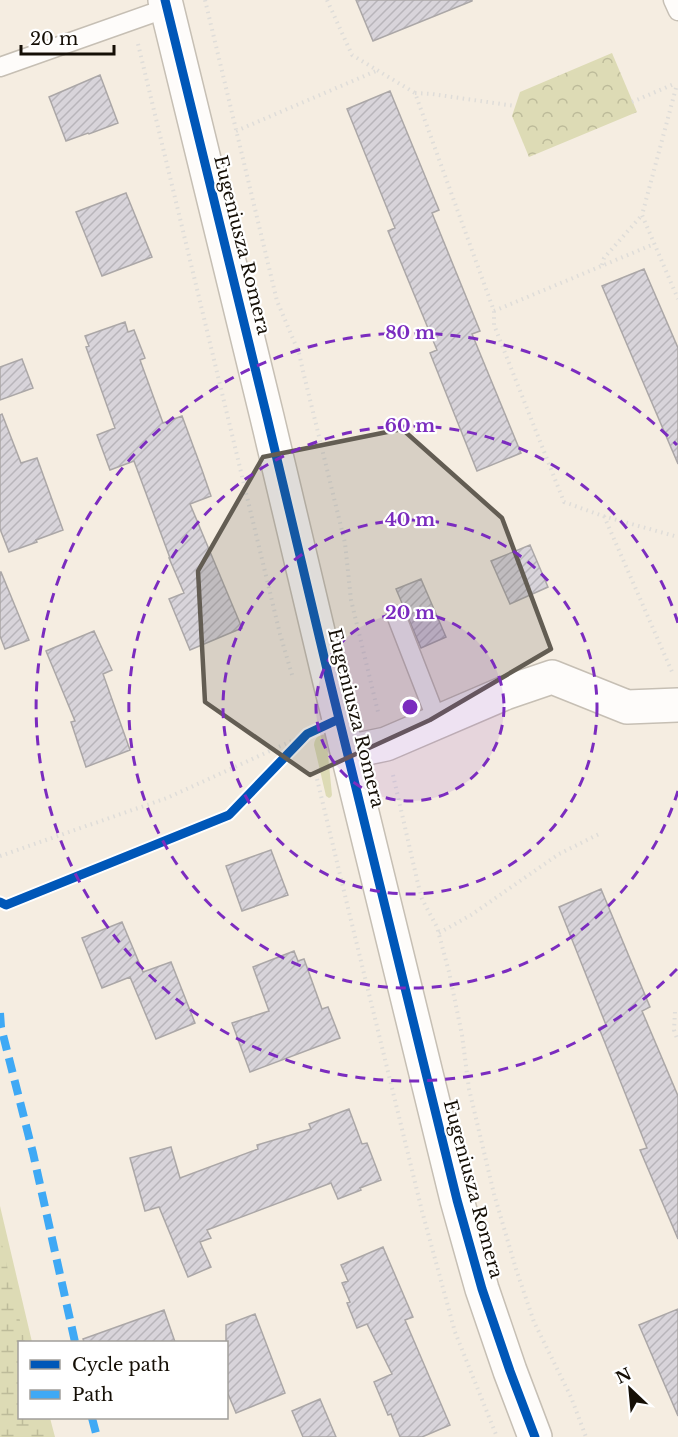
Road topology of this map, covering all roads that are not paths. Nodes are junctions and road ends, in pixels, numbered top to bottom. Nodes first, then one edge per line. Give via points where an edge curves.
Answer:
1 (673, 0) edge
2 (166, 4) edge
3 (678, 11) edge
4 (0, 67) edge
5 (396, 615) dead end
6 (676, 690) edge
7 (438, 723) junction
8 (348, 752) junction
9 (535, 1437) edge

1 - 3 lane
2 - 4 lane
2 - 8 street, Eugeniusza Romera
5 - 7 lane
6 - 7 street via 627,707 552,677
7 - 8 street via 386,744
8 - 9 street, Eugeniusza Romera via 465,1228

